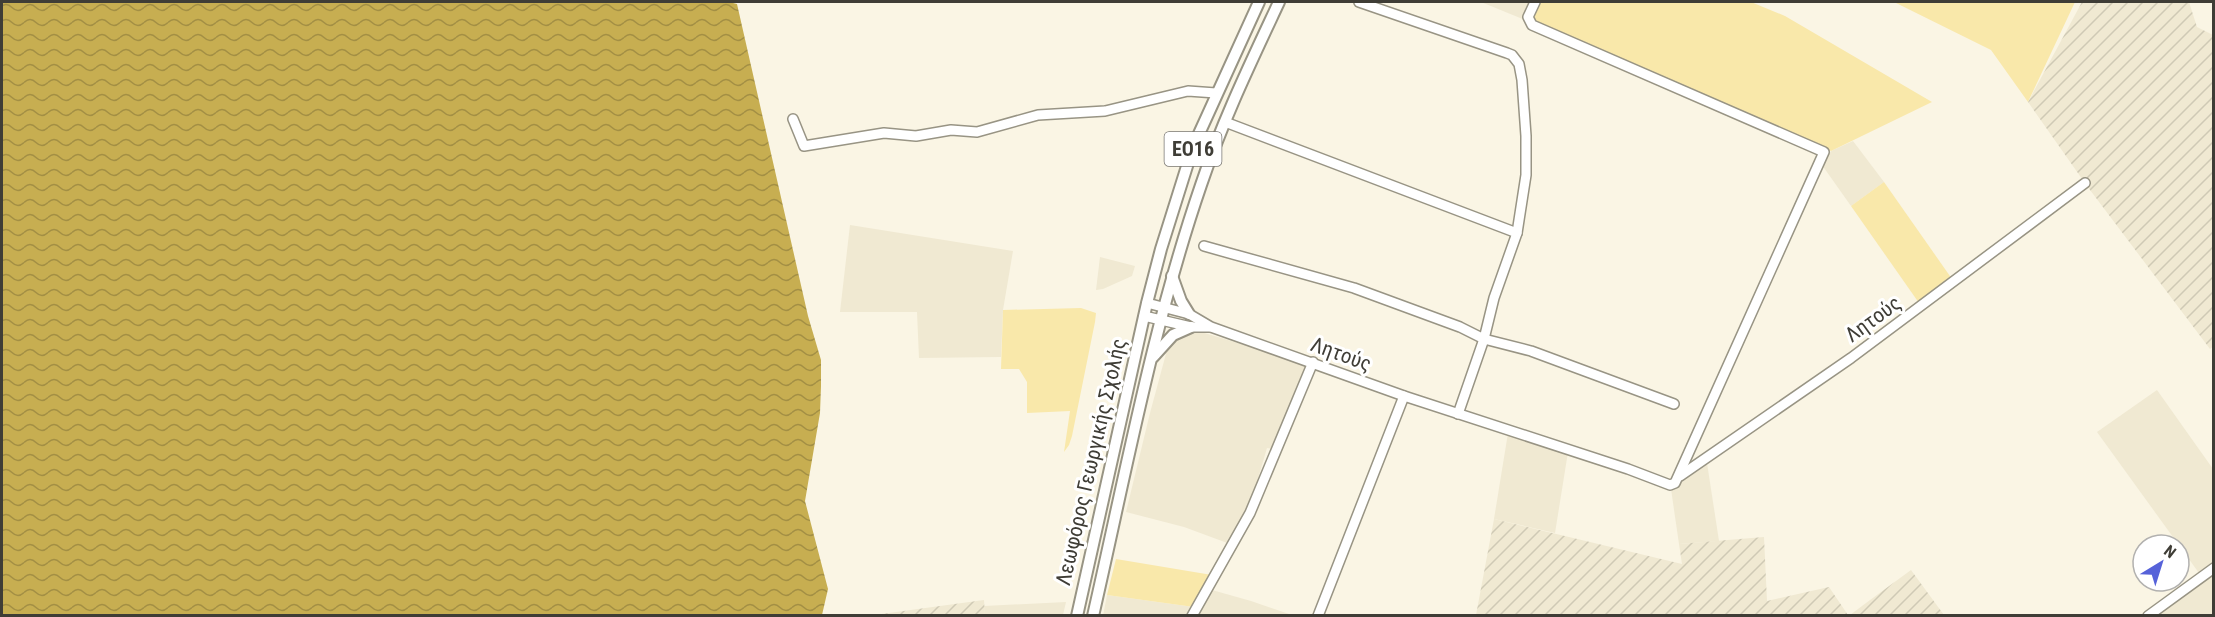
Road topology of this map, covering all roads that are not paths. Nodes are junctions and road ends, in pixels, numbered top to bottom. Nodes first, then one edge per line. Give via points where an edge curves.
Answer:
1 (1259, 2) edge
2 (1279, 2) edge
3 (1359, 2) edge
4 (1535, 2) edge
5 (1216, 93) junction
6 (793, 119) dead end
7 (1225, 122) junction
8 (2085, 183) dead end
9 (1517, 233) junction
10 (1204, 246) dead end
11 (1173, 276) junction
12 (1147, 303) junction
13 (1164, 307) junction
14 (1189, 314) junction
15 (1144, 316) junction
16 (1161, 320) junction
17 (1191, 327) junction
18 (1211, 327) junction
19 (1484, 339) junction
20 (1151, 360) junction
21 (1313, 362) junction
22 (1404, 396) junction
23 (1674, 404) dead end
24 (1458, 414) junction
25 (1678, 478) junction
26 (2214, 568) edge
27 (1077, 615) edge
28 (1093, 615) edge
29 (1192, 615) edge
30 (1318, 615) edge
31 (2148, 615) edge

1 - 5 main road, ΕΟ16
2 - 7 main road, ΕΟ16
3 - 9 street via 1516,59 1522,80 1526,136 1526,175
4 - 25 street via 1528,17 1532,25 1824,152
5 - 6 street via 1188,91 1106,111 1038,115 977,132 951,130 916,136 884,133 804,146
5 - 12 main road, ΕΟ16 via 1186,168
7 - 9 street
7 - 11 main road, ΕΟ16
8 - 25 street, Λητούς via 1851,358
9 - 19 street
10 - 19 street via 1354,288
11 - 13 main road, ΕΟ16
11 - 14 main road
12 - 13 street, Λητούς
12 - 15 main road, ΕΟ16
13 - 14 street, Λητούς
13 - 16 main road, ΕΟ16
14 - 18 street, Λητούς
15 - 16 street, Λητούς
15 - 27 main road, Λεωφόρος Γεωργικής Σχολής / ΕΟ16
16 - 17 street, Λητούς
16 - 20 main road, ΕΟ16
17 - 18 street, Λητούς
17 - 20 main road via 1173,335
18 - 21 street, Λητούς
19 - 23 street via 1531,351
19 - 24 street
20 - 28 main road, Λεωφόρος Γεωργικής Σχολής / ΕΟ16
21 - 22 street, Λητούς
21 - 29 street via 1250,513
22 - 24 street, Λητούς
22 - 30 street
24 - 25 street, Λητούς via 1670,485
26 - 31 street

